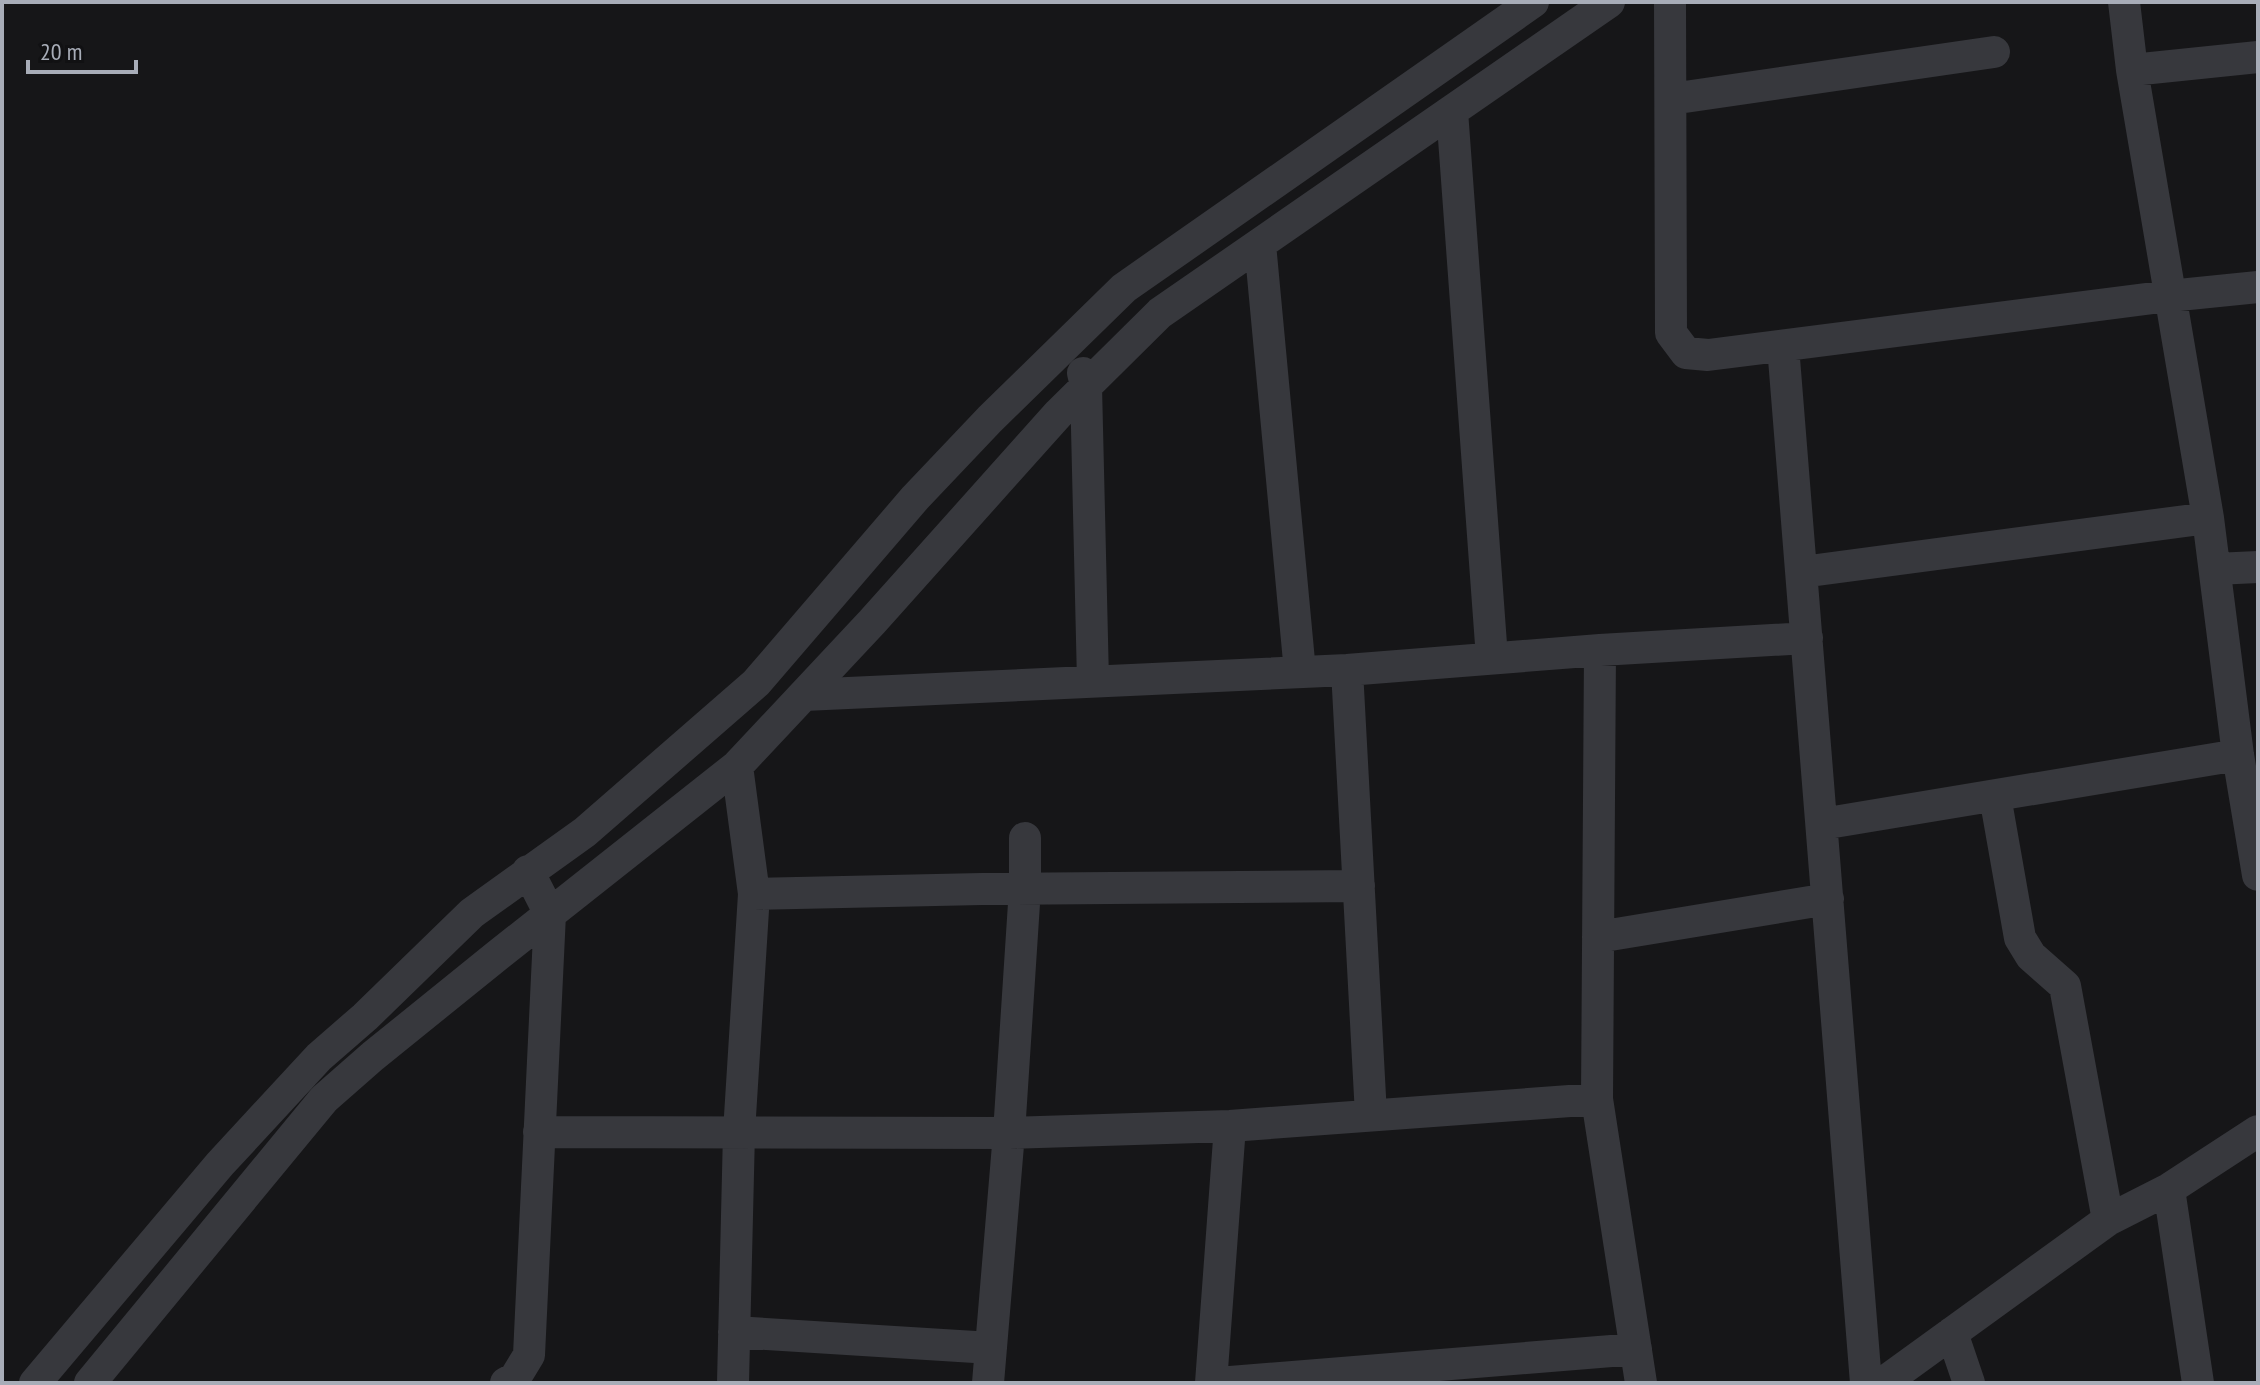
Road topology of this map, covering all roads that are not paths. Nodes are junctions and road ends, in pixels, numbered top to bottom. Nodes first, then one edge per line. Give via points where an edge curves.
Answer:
1 (1533, 2) edge
2 (1609, 2) edge
3 (1670, 2) edge
4 (2124, 2) edge
5 (1994, 52) dead end
6 (2258, 57) edge
7 (2132, 70) junction
8 (1671, 99) junction
9 (1452, 111) junction
10 (1260, 244) junction
11 (2258, 287) edge
12 (2169, 296) junction
13 (1074, 337) junction
14 (1783, 346) junction
15 (1086, 386) junction
16 (2208, 518) junction
17 (2258, 567) edge
18 (2215, 569) junction
19 (1802, 572) junction
20 (1807, 638) junction
21 (1600, 650) junction
22 (1492, 658) junction
23 (1347, 670) junction
24 (1300, 672) junction
25 (1093, 681) junction
26 (804, 695) junction
27 (2238, 755) junction
28 (737, 766) junction
29 (1995, 796) junction
30 (1822, 824) junction
31 (1025, 838) dead end
32 (528, 871) junction
33 (2258, 875) edge
34 (1359, 886) junction
35 (1025, 888) junction
36 (754, 894) junction
37 (1828, 899) junction
38 (550, 914) junction
39 (1598, 937) junction
40 (1597, 1099) junction
41 (1371, 1115) junction
42 (1230, 1126) junction
43 (2258, 1131) edge
44 (539, 1132) junction
45 (739, 1132) junction
46 (1009, 1133) junction
47 (220, 1164) junction
48 (2169, 1189) junction
49 (248, 1191) junction
50 (2108, 1220) junction
51 (99, 1307) junction
52 (734, 1332) junction
53 (1952, 1333) junction
54 (128, 1337) junction
55 (991, 1348) junction
56 (1636, 1349) junction
57 (35, 1383) edge
58 (90, 1383) edge
59 (506, 1383) edge
60 (733, 1383) edge
61 (988, 1383) edge
62 (1211, 1383) edge
63 (1218, 1383) edge
64 (1641, 1383) edge
65 (1866, 1383) edge
66 (1883, 1383) edge
67 (1969, 1383) edge
68 (2198, 1383) edge

1 - 13 street via 1124,288
2 - 9 street
3 - 8 street
4 - 7 street
5 - 8 street
6 - 7 street
7 - 12 street
8 - 14 street via 1671,333 1686,353
9 - 10 street
9 - 22 street
10 - 15 street via 1160,313
10 - 24 street
11 - 12 street
12 - 14 street
12 - 16 street
13 - 15 street
13 - 32 street via 915,498 756,683 585,832
14 - 19 street
15 - 25 street
15 - 26 street
16 - 18 street
16 - 19 street
17 - 18 street
18 - 27 street
19 - 20 street
20 - 21 street
20 - 30 street
21 - 22 street
21 - 39 street
22 - 23 street
23 - 24 street
23 - 34 street
24 - 25 street
25 - 26 street
26 - 28 street
27 - 29 street
27 - 33 street
28 - 36 street
28 - 38 street
29 - 30 street
29 - 50 street via 2020,938 2031,956 2065,986
30 - 37 street
31 - 35 street
32 - 38 street
32 - 47 street via 472,913 319,1057
34 - 35 street
34 - 41 street
35 - 36 street
35 - 46 street
36 - 45 street
37 - 39 street
37 - 65 street
38 - 44 street
38 - 49 street via 324,1099
39 - 40 street
40 - 41 street
40 - 56 street
41 - 42 street
42 - 46 street
42 - 62 street
43 - 48 street
44 - 45 street
44 - 59 street via 529,1355
45 - 46 street
45 - 52 street
46 - 55 street
47 - 49 street
47 - 51 street
48 - 50 street
48 - 68 street
49 - 54 street
50 - 53 street
51 - 54 street
51 - 57 street
52 - 55 street
52 - 60 street
53 - 66 street
53 - 67 street
54 - 58 street
55 - 61 street
56 - 63 street
56 - 64 street

